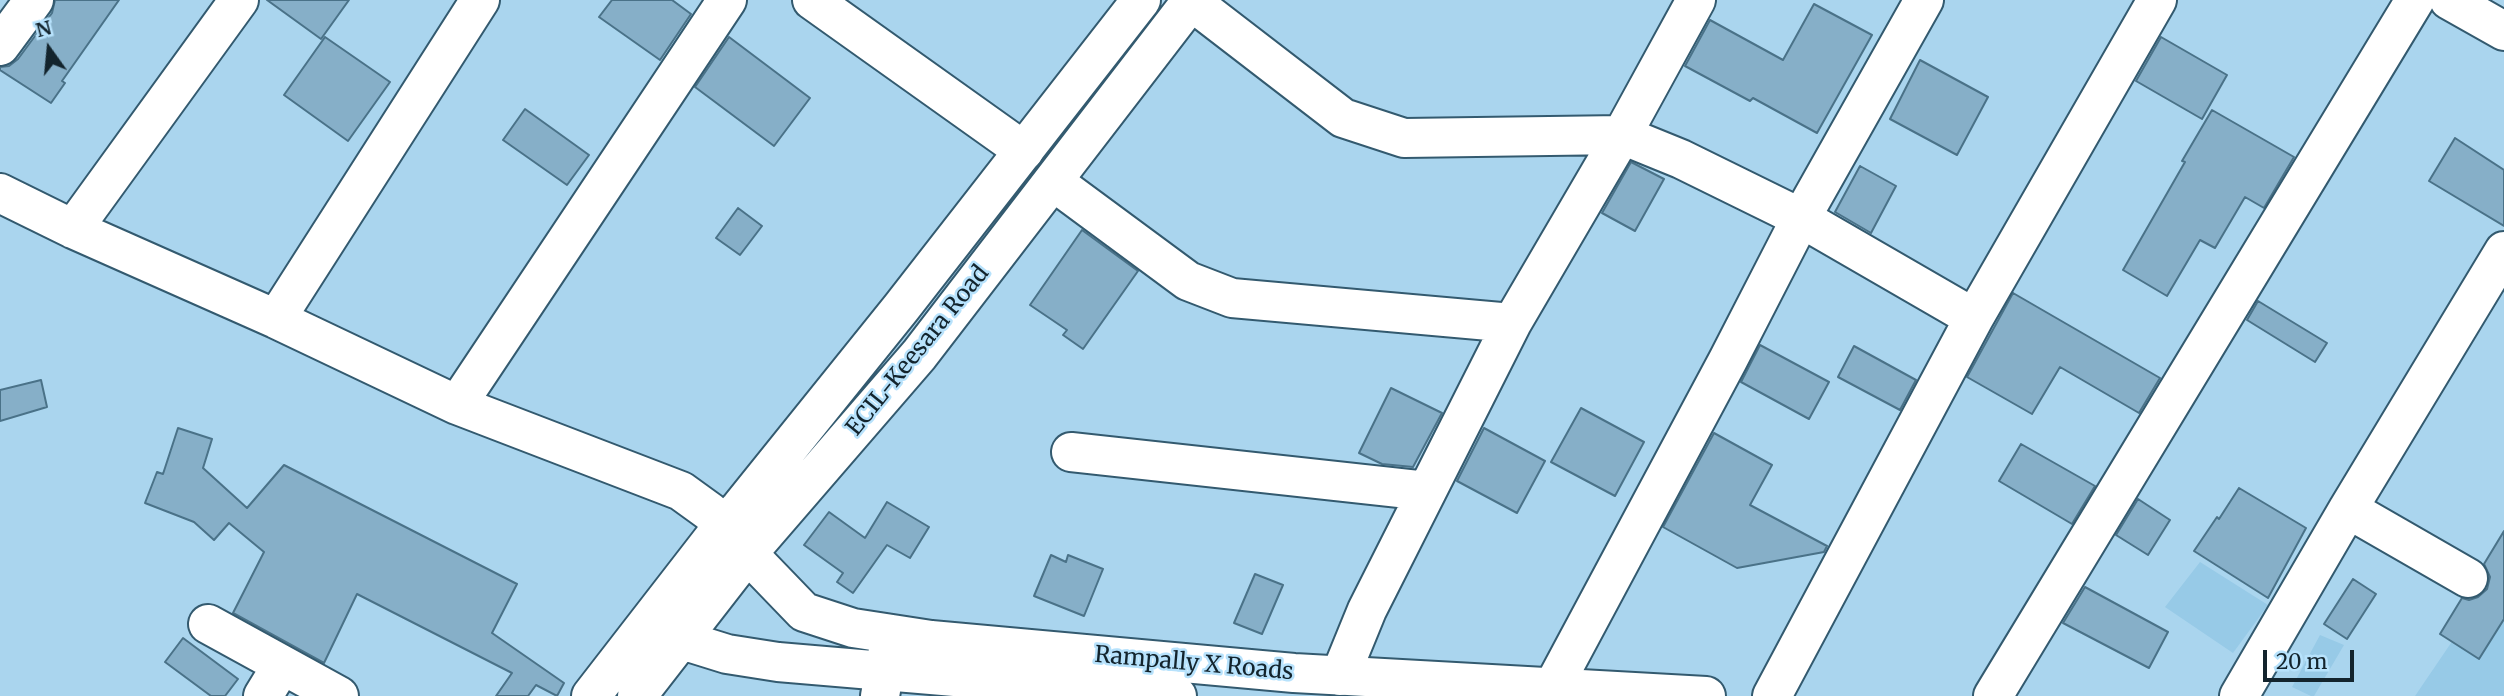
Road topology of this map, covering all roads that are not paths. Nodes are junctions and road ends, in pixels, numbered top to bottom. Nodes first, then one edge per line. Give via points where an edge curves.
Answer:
1 (34, 0) edge
2 (239, 0) edge
3 (480, 0) edge
4 (727, 0) edge
5 (812, 0) edge
6 (1141, 0) edge
7 (1192, 0) edge
8 (1696, 0) edge
9 (1924, 0) edge
10 (2157, 0) edge
11 (2415, 0) edge
12 (2449, 0) edge
13 (2504, 31) edge
14 (0, 47) edge
15 (1622, 135) junction
16 (1024, 151) junction
17 (1054, 182) junction
18 (0, 193) edge
19 (1801, 218) junction
20 (74, 229) junction
21 (2504, 251) edge
22 (1974, 318) junction
23 (275, 320) junction
24 (1512, 323) junction
25 (457, 405) junction
26 (1071, 452) dead end
27 (1427, 491) junction
28 (2348, 509) junction
29 (735, 540) junction
30 (2468, 578) dead end
31 (208, 624) dead end
32 (666, 631) junction
33 (890, 634) junction
34 (1340, 676) junction
35 (273, 680) edge
36 (882, 683) edge
37 (1553, 687) junction
38 (339, 696) edge
39 (591, 696) edge
40 (636, 696) edge
41 (1177, 696) edge
42 (1706, 696) edge
43 (1772, 696) edge
44 (1993, 696) edge
45 (2239, 696) edge

1 - 14 street
2 - 20 street
3 - 23 street
4 - 25 street
5 - 16 street
6 - 16 street, ECIL-Keesara Road
7 - 15 street via 1343,118 1404,138
7 - 17 street, ECIL-Keesara Road
8 - 15 street
9 - 19 street
10 - 22 street
11 - 44 street
12 - 13 street
15 - 19 street
15 - 24 street
16 - 29 street, ECIL-Keesara Road via 740,508
17 - 24 street via 1188,281 1232,298
17 - 29 street, ECIL-Keesara Road via 919,355
18 - 20 street, Rampally X Roads
19 - 22 street
19 - 37 street
20 - 23 street, Rampally X Roads
21 - 28 street
22 - 43 street
23 - 25 street, Rampally X Roads
24 - 27 street
25 - 29 street, Rampally X Roads via 681,491 710,512
26 - 27 street
27 - 34 street via 1367,610
28 - 30 street
28 - 45 street
29 - 32 street, ECIL-Keesara Road
29 - 33 street, Rampally X Roads via 804,612
31 - 35 street
32 - 36 street, Rampally X Roads via 727,654
32 - 39 street, ECIL-Keesara Road
32 - 40 street, ECIL-Keesara Road
33 - 34 street, Rampally X Roads
33 - 36 street
34 - 37 street, Rampally X Roads
35 - 38 street
36 - 41 street, Rampally X Roads
37 - 42 street, Rampally X Roads

